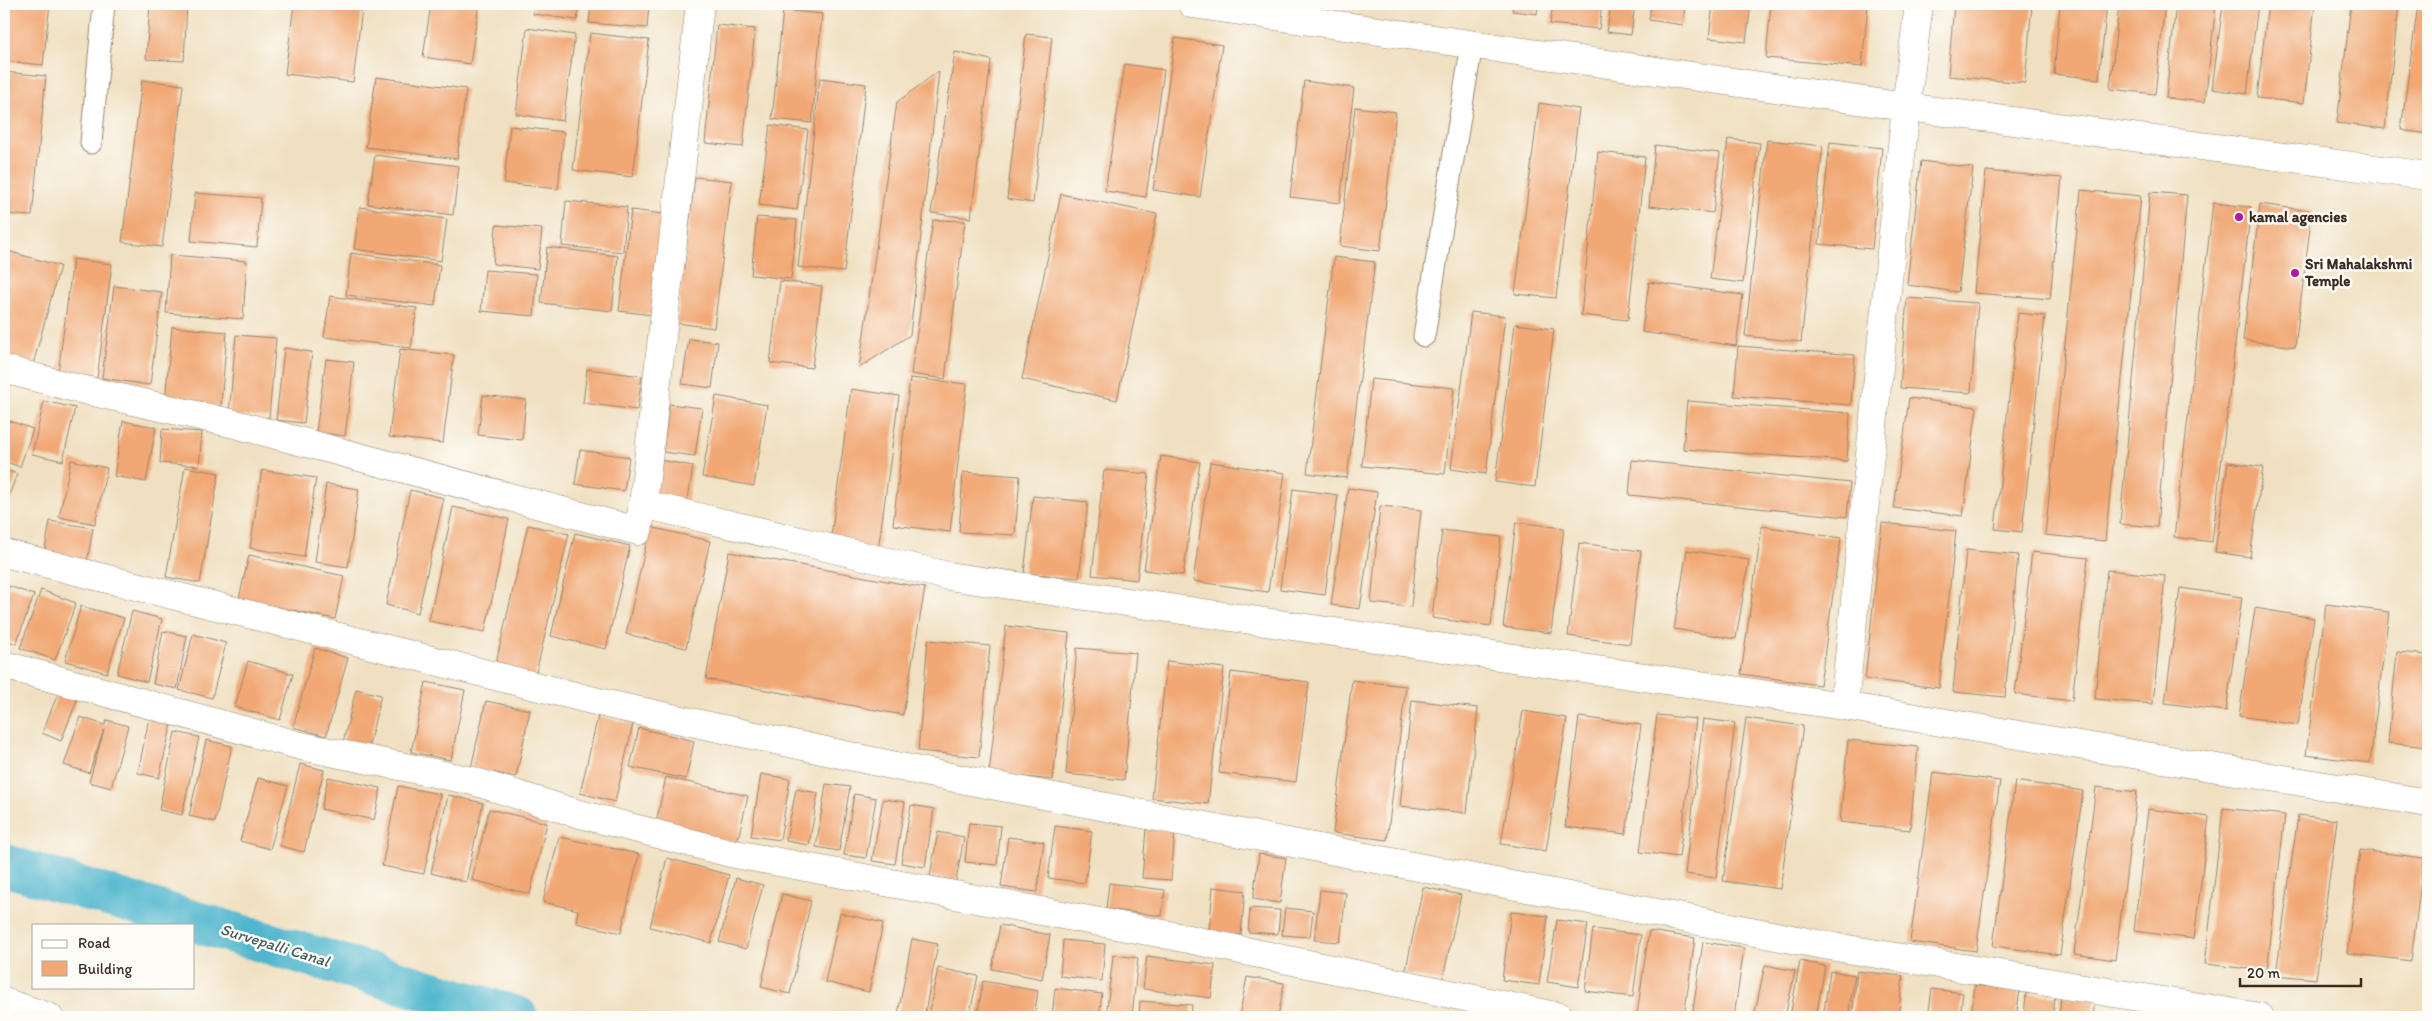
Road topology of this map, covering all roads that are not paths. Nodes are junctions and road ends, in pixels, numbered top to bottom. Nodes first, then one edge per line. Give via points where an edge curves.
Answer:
1 (104, 4) edge
2 (700, 4) edge
3 (1192, 4) edge
4 (1919, 4) edge
5 (1472, 44) junction
6 (1906, 107) junction
7 (90, 143) dead end
8 (2428, 176) edge
9 (1424, 336) dead end
10 (4, 369) edge
11 (643, 504) junction
12 (4, 553) edge
13 (4, 665) edge
14 (1844, 706) junction
15 (2428, 803) edge
16 (4, 1002) edge
17 (50, 1017) edge
18 (1560, 1017) edge
19 (2260, 1017) edge

1 - 7 lane
2 - 11 street
3 - 5 street
4 - 6 street
5 - 6 street
5 - 9 lane
6 - 8 street
6 - 14 street
10 - 11 street via 231,423 638,531
11 - 14 street via 948,576
12 - 19 street via 608,704 924,772 1822,945
13 - 18 street via 301,746 473,782 730,853 1169,935
14 - 15 street
16 - 17 street

